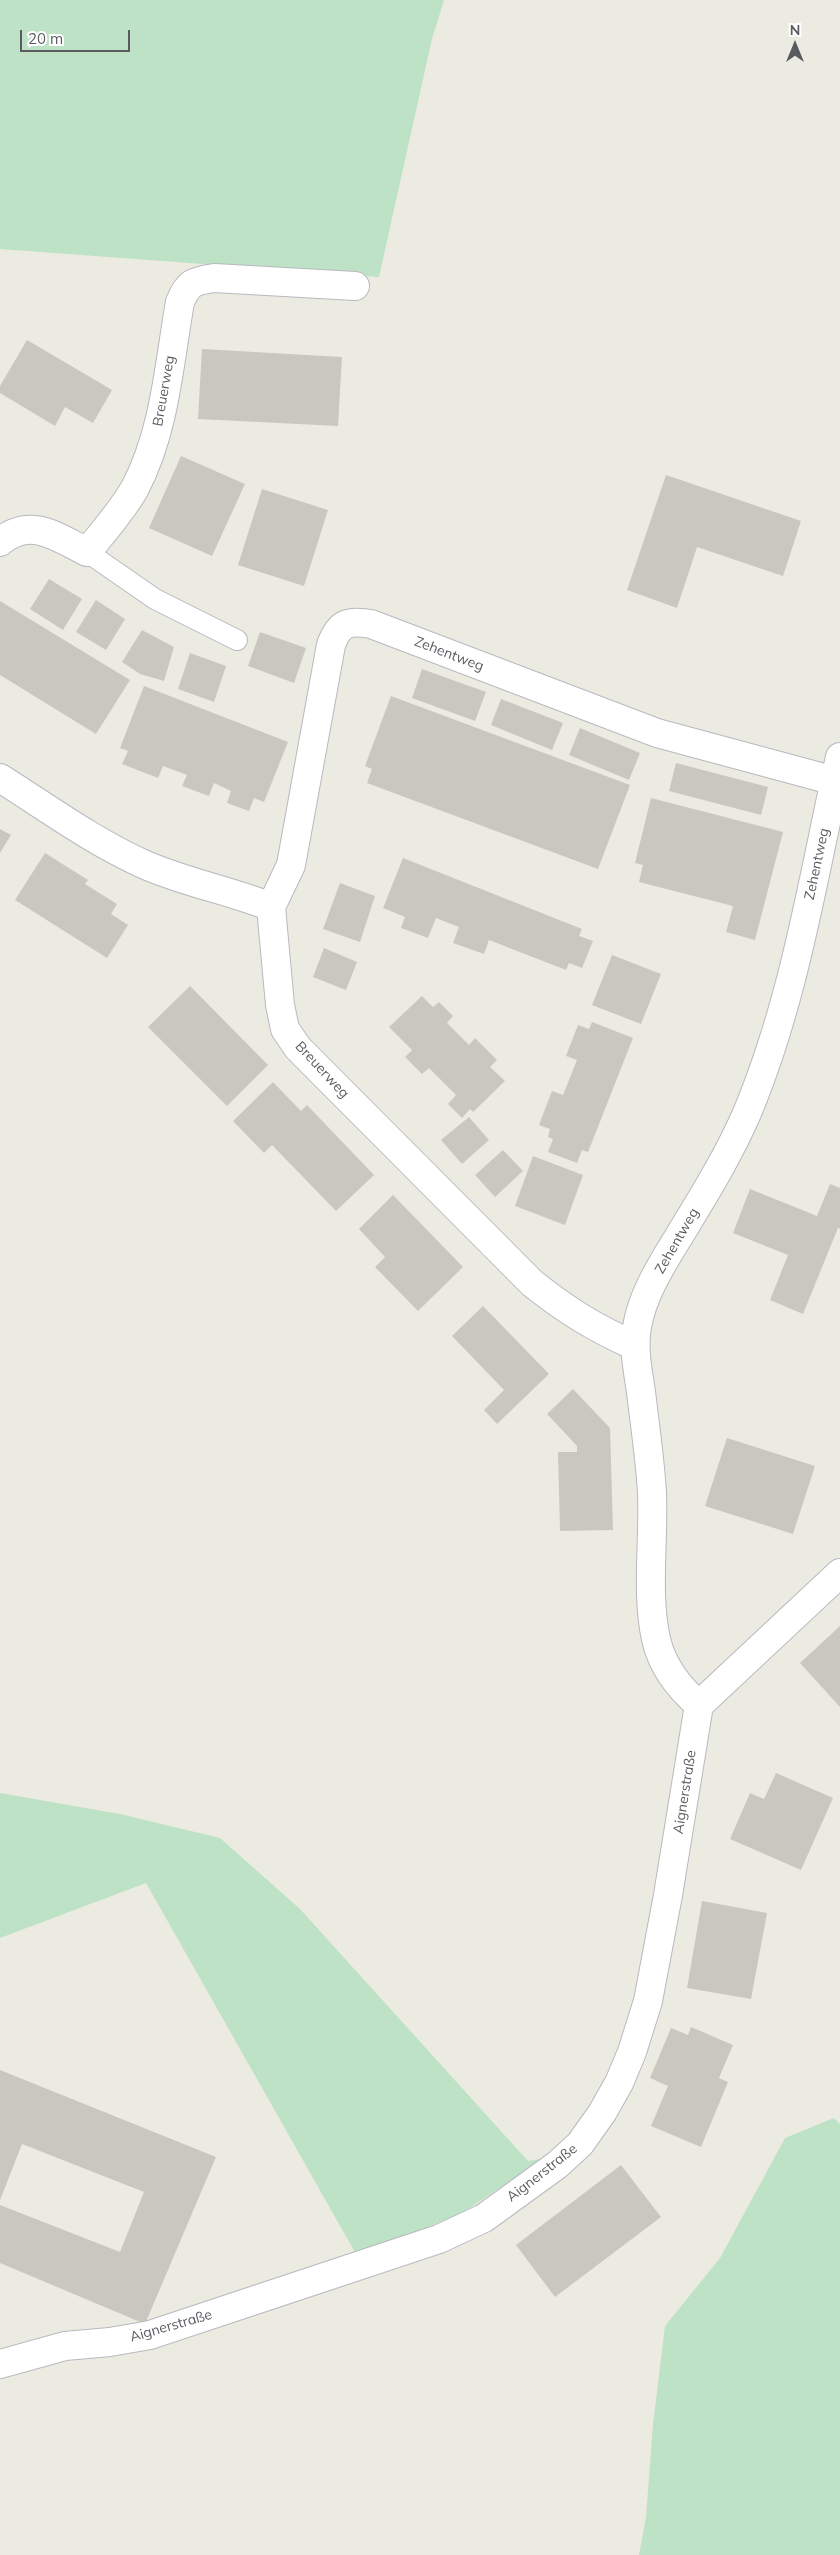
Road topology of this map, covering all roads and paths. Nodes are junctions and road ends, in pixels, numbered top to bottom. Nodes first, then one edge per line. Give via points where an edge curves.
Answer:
1 (355, 286) dead end
2 (0, 542) edge
3 (87, 552) junction
4 (238, 640) dead end
5 (837, 769) edge
6 (0, 778) edge
7 (271, 907) junction
8 (634, 1346) junction
9 (840, 1573) edge
10 (699, 1705) junction
11 (0, 2364) edge

1 - 3 street, Breuerweg via 214,278 198,280 187,287 180,302 158,429 147,462 118,514
2 - 3 street via 10,533 27,529 44,531
3 - 4 lane via 154,599
5 - 7 street, Zehentweg via 657,733 371,624 356,622 344,625 331,645 291,865
5 - 8 street, Zehentweg via 798,960 770,1056 727,1158 663,1263 643,1306
6 - 7 street via 142,864
7 - 8 street, Breuerweg via 280,1006 286,1029 298,1048 532,1283 565,1310
8 - 10 street, Zehentweg via 649,1456 652,1616 656,1640 666,1668 682,1691
9 - 10 street
10 - 11 street, Aignerstraße via 648,2001 620,2083 580,2144 557,2165 484,2218 439,2239 150,2335 65,2346

